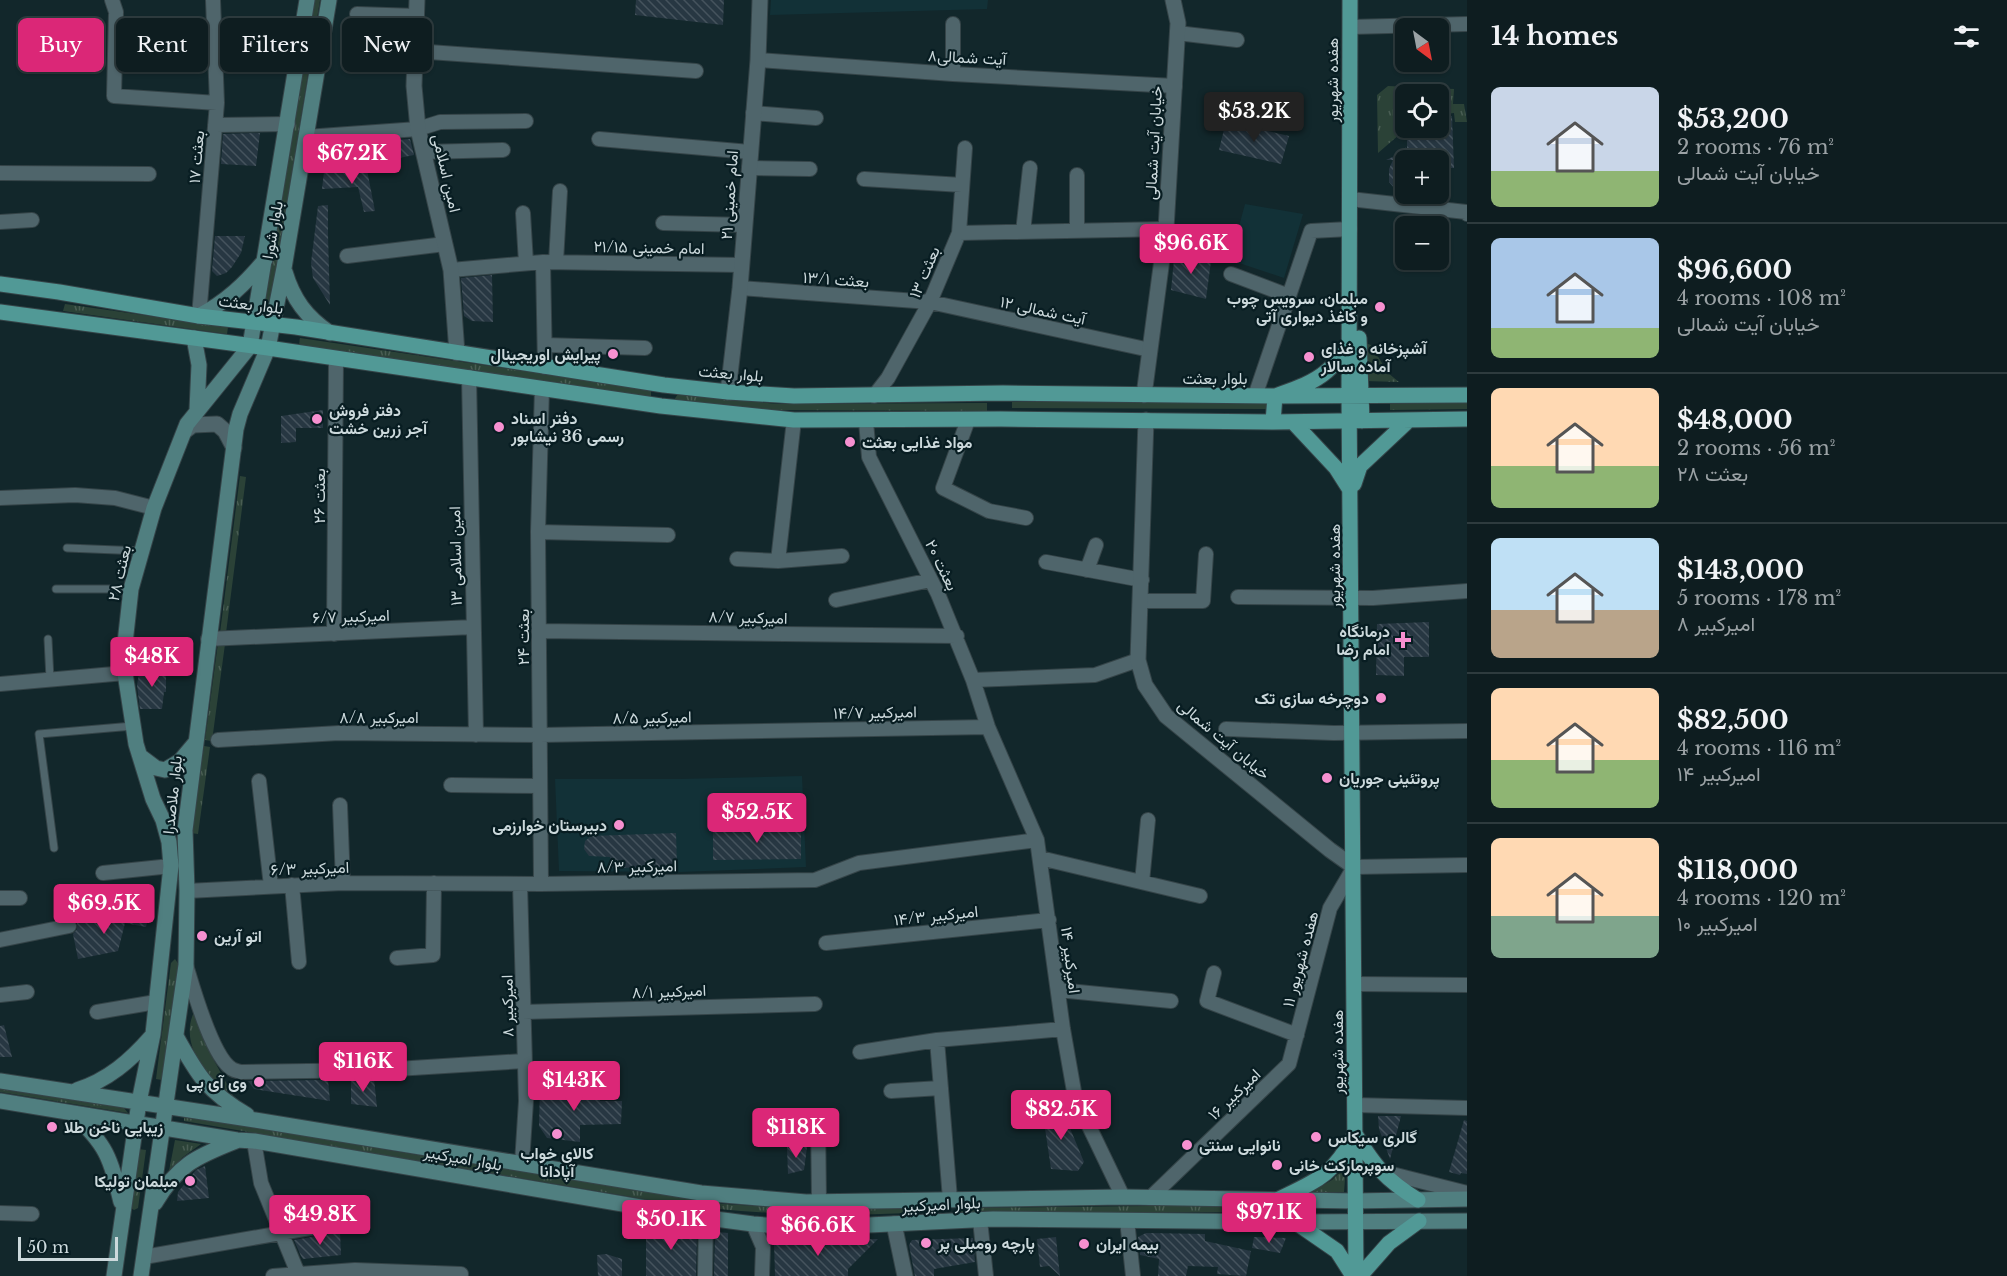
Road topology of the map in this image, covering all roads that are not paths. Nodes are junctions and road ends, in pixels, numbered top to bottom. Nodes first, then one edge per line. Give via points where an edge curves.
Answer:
1 (112, 0) edge
2 (213, 0) edge
3 (307, 0) edge
4 (329, 0) edge
5 (417, 0) edge
6 (760, 0) edge
7 (1173, 0) edge
8 (1350, 0) edge
9 (357, 14) dead end
10 (417, 16) joint
11 (304, 18) edge
12 (953, 24) dead end
13 (1467, 24) edge
14 (1350, 27) junction
15 (1177, 33) junction
16 (1237, 40) dead end
17 (215, 46) junction
18 (220, 46) edge
19 (432, 52) edge
20 (758, 60) junction
21 (696, 71) dead end
22 (295, 72) edge
23 (414, 72) edge
24 (953, 74) junction
25 (1175, 87) junction
26 (217, 103) junction
27 (753, 113) junction
28 (816, 118) dead end
29 (526, 121) dead end
30 (288, 124) junction
31 (215, 125) junction
32 (418, 129) junction
33 (306, 138) junction
34 (600, 139) dead end
35 (965, 148) dead end
36 (503, 150) dead end
37 (424, 152) junction
38 (749, 160) junction
39 (1030, 168) dead end
40 (810, 169) dead end
41 (0, 173) edge
42 (149, 174) dead end
43 (1077, 175) dead end
44 (864, 179) dead end
45 (962, 185) junction
46 (560, 190) dead end
47 (1350, 199) junction
48 (523, 213) dead end
49 (1467, 213) edge
50 (32, 220) dead end
51 (0, 222) edge
52 (663, 223) dead end
53 (745, 225) junction
54 (1166, 229) junction
55 (1350, 229) junction
56 (1077, 231) junction
57 (1023, 232) junction
58 (959, 233) junction
59 (445, 244) junction
60 (347, 256) dead end
61 (265, 260) junction
62 (549, 262) junction
63 (526, 263) junction
64 (742, 265) junction
65 (284, 268) junction
66 (451, 270) junction
67 (1231, 274) dead end
68 (0, 284) edge
69 (740, 288) junction
70 (1350, 290) junction
71 (59, 292) junction
72 (1289, 296) junction
73 (930, 302) junction
74 (0, 312) edge
75 (199, 316) junction
76 (55, 319) junction
77 (255, 321) junction
78 (273, 324) junction
79 (330, 333) junction
80 (194, 338) junction
81 (545, 345) junction
82 (250, 346) junction
83 (1350, 347) junction
84 (268, 348) junction
85 (645, 348) dead end
86 (1150, 350) junction
87 (457, 352) junction
88 (545, 367) junction
89 (336, 372) junction
90 (468, 377) junction
91 (542, 388) junction
92 (728, 392) junction
93 (1003, 393) junction
94 (1144, 395) junction
95 (1355, 395) junction
96 (1467, 395) edge
97 (874, 396) junction
98 (1255, 396) junction
99 (1275, 396) junction
100 (197, 410) junction
101 (1001, 419) junction
102 (1467, 419) edge
103 (794, 420) junction
104 (968, 420) junction
105 (1146, 420) junction
106 (1409, 420) junction
107 (866, 421) junction
108 (1356, 421) junction
109 (1273, 422) junction
110 (1293, 422) junction
111 (185, 431) junction
112 (234, 448) junction
113 (1351, 493) junction
114 (0, 498) edge
115 (154, 508) junction
116 (1026, 518) dead end
117 (538, 532) junction
118 (668, 535) dead end
119 (1095, 545) dead end
120 (67, 548) dead end
121 (142, 550) junction
122 (1206, 554) dead end
123 (842, 556) dead end
124 (737, 559) dead end
125 (778, 561) junction
126 (1046, 562) dead end
127 (1087, 570) junction
128 (931, 580) junction
129 (1142, 580) junction
130 (56, 589) dead end
131 (131, 589) junction
132 (1467, 591) edge
133 (1238, 597) dead end
134 (1352, 598) junction
135 (836, 600) dead end
136 (1142, 601) junction
137 (473, 627) junction
138 (539, 631) junction
139 (334, 634) junction
140 (957, 636) junction
141 (48, 639) dead end
142 (208, 639) junction
143 (1138, 660) junction
144 (125, 673) junction
145 (50, 679) junction
146 (973, 680) junction
147 (0, 684) edge
148 (133, 726) junction
149 (988, 727) junction
150 (1226, 729) dead end
151 (764, 731) joint
152 (1467, 731) edge
153 (1353, 733) junction
154 (476, 735) junction
155 (540, 735) junction
156 (218, 740) dead end
157 (196, 742) junction
158 (140, 756) junction
159 (259, 781) dead end
160 (452, 785) dead end
161 (540, 786) junction
162 (340, 805) dead end
163 (1148, 820) dead end
164 (1037, 840) junction
165 (54, 848) dead end
166 (1040, 858) junction
167 (1467, 865) edge
168 (171, 866) junction
169 (1354, 867) junction
170 (103, 873) dead end
171 (1142, 882) junction
172 (343, 883) junction
173 (434, 883) junction
174 (520, 884) junction
175 (541, 884) junction
176 (292, 885) junction
177 (271, 886) junction
178 (187, 891) junction
179 (1200, 896) dead end
180 (0, 898) edge
181 (20, 898) dead end
182 (1049, 920) junction
183 (69, 926) dead end
184 (0, 940) edge
185 (826, 943) dead end
186 (397, 958) dead end
187 (299, 962) dead end
188 (186, 965) junction
189 (1214, 972) dead end
190 (1355, 984) junction
191 (1467, 985) edge
192 (1058, 990) junction
193 (27, 992) dead end
194 (0, 996) edge
195 (156, 1002) junction
196 (1171, 1002) dead end
197 (815, 1004) dead end
198 (97, 1012) dead end
199 (523, 1012) junction
200 (1063, 1029) junction
201 (153, 1034) junction
202 (1297, 1035) junction
203 (176, 1036) junction
204 (937, 1040) junction
205 (860, 1052) dead end
206 (525, 1061) junction
207 (1289, 1064) joint
208 (0, 1081) edge
209 (941, 1088) junction
210 (891, 1091) dead end
211 (73, 1092) junction
212 (0, 1101) edge
213 (139, 1102) junction
214 (1355, 1105) junction
215 (166, 1106) junction
216 (1467, 1108) edge
217 (72, 1113) junction
218 (818, 1118) dead end
219 (255, 1120) junction
220 (136, 1123) junction
221 (163, 1128) junction
222 (1355, 1134) junction
223 (348, 1135) junction
224 (237, 1140) junction
225 (255, 1141) junction
226 (342, 1156) junction
227 (522, 1163) junction
228 (1380, 1171) junction
229 (1467, 1193) edge
230 (1123, 1197) junction
231 (1150, 1198) junction
232 (950, 1199) junction
233 (1246, 1199) junction
234 (1460, 1199) edge
235 (1279, 1200) junction
236 (1418, 1200) junction
237 (1354, 1201) junction
238 (819, 1202) junction
239 (0, 1213) edge
240 (32, 1214) dead end
241 (123, 1214) junction
242 (150, 1215) junction
243 (706, 1217) junction
244 (980, 1220) junction
245 (1127, 1220) junction
246 (1243, 1221) junction
247 (1419, 1221) junction
248 (1460, 1221) edge
249 (1295, 1222) junction
250 (1354, 1222) junction
251 (753, 1224) junction
252 (894, 1224) junction
253 (327, 1225) dead end
254 (282, 1234) junction
255 (144, 1257) junction
256 (461, 1274) dead end
257 (298, 1275) edge
258 (114, 1276) edge
259 (141, 1276) edge
260 (273, 1276) edge
261 (705, 1276) edge
262 (762, 1276) edge
263 (905, 1276) edge
264 (986, 1276) edge
265 (1133, 1276) edge
266 (1356, 1276) edge

1 - 26 street via 116,12 114,96
2 - 17 street, بعثت ۱۷
3 - 11 main road, بلوار شورا
4 - 33 main road, بلوار شورا
5 - 10 street, امین اسلامی
6 - 20 street, امام خمینی ۲۱
7 - 15 street, خیابان آیت شمالی
8 - 14 main road, هفده شهریور
9 - 10 street
12 - 24 street
13 - 14 street
14 - 47 main road, هفده شهریور
15 - 16 street
15 - 25 street, خیابان آیت شمالی
17 - 18 street
17 - 26 street, بعثت ۱۷
19 - 21 street
20 - 24 street, آیت شمالی۸
20 - 27 street, امام خمینی ۲۱
22 - 30 main road, بلوار شورا
23 - 32 street, امین اسلامی
24 - 25 street, آیت شمالی۸
25 - 54 street, خیابان آیت شمالی
26 - 31 street, بعثت ۱۷
27 - 28 street
27 - 38 street, امام خمینی ۲۱
29 - 32 street via 440,122
30 - 31 street
30 - 61 main road, بلوار شورا
31 - 75 street, بعثت ۱۷
32 - 33 street
32 - 37 street, امین اسلامی
33 - 65 main road, بلوار شورا
34 - 38 street
35 - 45 street, بعثت ۱۳
36 - 37 street
37 - 59 street, امین اسلامی
38 - 40 street
38 - 53 street, امام خمینی ۲۱
39 - 57 street
41 - 42 street
43 - 56 street
44 - 45 street
45 - 58 street, بعثت ۱۳
46 - 62 street
47 - 49 street
47 - 55 main road, هفده شهریور
48 - 63 street
50 - 51 street
52 - 53 street
53 - 64 street, امام خمینی ۲۱
54 - 56 street
54 - 86 street, خیابان آیت شمالی
55 - 70 main road, هفده شهریور
55 - 72 street via 1311,231
56 - 57 street
57 - 58 street
58 - 73 street, بعثت ۱۳
59 - 60 street
59 - 66 street, امین اسلامی
61 - 75 main road via 237,292
61 - 77 main road, بلوار شورا
62 - 63 street, امام خمینی ۲۱/۱۵
62 - 64 street, امام خمینی ۲۱/۱۵
62 - 81 street
63 - 66 street, امام خمینی ۲۱/۱۵
64 - 69 street, امام خمینی ۲۱
65 - 78 main road, بلوار شورا
65 - 79 main road via 301,308
66 - 87 street, امین اسلامی
67 - 72 street
68 - 71 main road, بلوار بعثت
69 - 73 street, بعثت ۱۳/۱
69 - 92 street, امام خمینی ۲۱
70 - 83 main road, هفده شهریور
70 - 95 main road via 1358,305
71 - 75 main road, بلوار بعثت
71 - 76 main road
72 - 98 street
73 - 86 street, آیت شمالی ۱۲
73 - 97 street, بعثت ۱۳
74 - 76 main road
75 - 77 main road, بلوار بعثت
76 - 80 main road
77 - 78 main road, بلوار بعثت
77 - 82 main road, بعثت ۲۸
78 - 79 main road, بلوار بعثت
78 - 84 main road, بلوار ملاصدرا
79 - 87 main road, بلوار بعثت
80 - 82 main road
80 - 100 main road via 199,365
81 - 85 street
81 - 88 street
82 - 84 main road
82 - 100 main road, بعثت ۲۸
83 - 95 main road, هفده شهریور
83 - 99 main road via 1318,378
84 - 89 main road
84 - 112 main road, بلوار ملاصدرا via 240,414
86 - 94 street, خیابان آیت شمالی
87 - 88 main road, بلوار بعثت
88 - 92 main road, بلوار بعثت
89 - 90 main road
89 - 139 street, بعثت ۲۶
90 - 91 main road
90 - 137 street, امین اسلامی ۱۳
91 - 103 main road via 690,410
91 - 117 street, بعثت ۲۴
92 - 97 main road, بلوار بعثت
93 - 94 main road, بلوار بعثت
93 - 97 main road, بلوار بعثت
93 - 101 main road
94 - 98 main road, بلوار بعثت
95 - 96 main road, بلوار بعثت
95 - 99 main road, بلوار بعثت
95 - 108 main road, هفده شهریور
98 - 99 main road, بلوار بعثت
99 - 109 main road
100 - 111 main road, بعثت ۲۸
101 - 104 main road
101 - 105 main road
102 - 106 main road
103 - 107 main road
103 - 125 street
104 - 107 main road
104 - 116 street via 943,488 989,511
105 - 109 main road
105 - 129 street, خیابان آیت شمالی
106 - 108 main road
106 - 113 main road via 1360,466
107 - 128 street, بعثت ۲۰ via 869,457
108 - 110 main road
108 - 113 main road, هفده شهریور
109 - 110 main road
110 - 113 main road via 1336,468
111 - 112 street via 193,425 217,424
111 - 115 main road, بعثت ۲۸
112 - 142 main road, بلوار ملاصدرا
113 - 134 main road, هفده شهریور
114 - 115 street via 75,495 115,498
115 - 121 main road, بعثت ۲۸
117 - 118 street
117 - 138 street, بعثت ۲۴
119 - 127 street
120 - 121 lane
121 - 131 main road, بعثت ۲۸
122 - 136 street via 1203,601
123 - 125 street
124 - 125 street
126 - 127 street
127 - 129 street
128 - 135 street
128 - 140 street, بعثت ۲۰
129 - 136 street, خیابان آیت شمالی
130 - 131 lane
131 - 144 main road, بعثت ۲۸
132 - 134 street
133 - 134 street
134 - 153 main road, هفده شهریور
136 - 143 street, خیابان آیت شمالی
137 - 139 street, امیرکبیر ۶/۷
137 - 154 street, امین اسلامی ۱۳
138 - 140 street, امیرکبیر ۸/۷
138 - 155 street, بعثت ۲۴
139 - 142 street, امیرکبیر ۶/۷
140 - 146 street, بعثت ۲۰
141 - 145 lane
142 - 157 main road, بلوار ملاصدرا
143 - 146 street via 1095,675
143 - 169 street, خیابان آیت شمالی via 1145,686 1166,716
144 - 145 street
144 - 148 main road, بعثت ۲۸
145 - 147 street
146 - 149 street, بعثت ۲۰
148 - 158 main road, بعثت ۲۸
148 - 165 lane via 39,734
149 - 151 street, امیرکبیر ۱۴/۷
149 - 164 street, امیرکبیر ۱۴
150 - 153 street
151 - 155 street, امیرکبیر ۸/۵
152 - 153 street
153 - 169 main road, هفده شهریور
154 - 155 street, امیرکبیر ۸/۸
154 - 156 street, امیرکبیر ۸/۸ via 339,733
155 - 161 street, بعثت ۲۴
157 - 158 main road via 180,761 165,770
157 - 178 main road, بلوار ملاصدرا via 185,830
158 - 168 main road, بعثت ۲۸ via 163,820
159 - 177 street
160 - 161 street
161 - 175 street, بعثت ۲۴
162 - 172 street
163 - 171 street
164 - 166 street, امیرکبیر ۱۴
164 - 175 street, امیرکبیر ۸/۳ via 859,863 815,880
166 - 171 street
166 - 182 street, امیرکبیر ۱۴
167 - 169 street
168 - 170 street
168 - 195 main road, بعثت ۲۸
169 - 190 main road, هفده شهریور
169 - 202 street, هفده شهریور ۱۱ via 1330,908
171 - 179 street
172 - 173 street, امیرکبیر ۶/۳
172 - 176 street, امیرکبیر ۶/۳
173 - 174 street, امیرکبیر ۶/۳
173 - 186 street via 433,955
174 - 175 street, امیرکبیر ۸/۳
174 - 199 street, امیرکبیر ۸
176 - 177 street, امیرکبیر ۶/۳
176 - 187 street
177 - 178 street, امیرکبیر ۶/۳
178 - 188 main road, بلوار ملاصدرا
180 - 181 street
182 - 185 street, امیرکبیر ۱۴/۳
182 - 192 street, امیرکبیر ۱۴
183 - 184 street
188 - 203 main road, بلوار ملاصدرا
188 - 206 street via 216,1048 231,1068 241,1072 380,1070
189 - 202 street via 1207,1001
190 - 191 street
190 - 214 main road, هفده شهریور
192 - 196 street
192 - 200 street, امیرکبیر ۱۴
193 - 194 street
195 - 198 street
195 - 201 main road
197 - 199 street, امیرکبیر ۸/۱
199 - 206 street, امیرکبیر ۸
200 - 204 street
200 - 230 street, امیرکبیر ۱۴ via 1076,1097
201 - 211 main road via 115,1072
201 - 213 main road
202 - 207 street, هفده شهریور ۱۱
203 - 215 main road, بلوار ملاصدرا
203 - 219 main road via 208,1087
204 - 205 street
204 - 209 street
206 - 227 street, امیرکبیر ۸
207 - 231 street, امیرکبیر ۱۶
208 - 211 main road, بلوار امیرکبیر
209 - 210 street
209 - 232 street
211 - 213 main road, بلوار امیرکبیر
212 - 217 main road, بلوار امیرکبیر
213 - 215 main road, بلوار امیرکبیر
213 - 220 main road
214 - 216 street
214 - 222 main road, هفده شهریور
215 - 219 main road, بلوار امیرکبیر
215 - 221 main road, بلوار ملاصدرا
217 - 220 main road, بلوار امیرکبیر
217 - 241 main road via 95,1134 107,1152
218 - 238 street
219 - 223 main road, بلوار امیرکبیر
220 - 221 main road, بلوار امیرکبیر
220 - 241 main road
221 - 224 main road, بلوار امیرکبیر
221 - 242 main road, بلوار ملاصدرا
222 - 228 main road
222 - 235 main road via 1341,1159 1322,1178
222 - 237 main road, هفده شهریور
223 - 226 main road
223 - 227 main road, بلوار امیرکبیر
224 - 225 main road, بلوار امیرکبیر
224 - 242 main road via 187,1163 169,1181
225 - 226 main road, بلوار امیرکبیر
225 - 254 street via 261,1183
226 - 243 main road, بلوار امیرکبیر
227 - 238 main road, بلوار امیرکبیر via 700,1193
228 - 229 street
228 - 236 main road
230 - 231 main road, بلوار امیرکبیر
230 - 232 main road, بلوار امیرکبیر
231 - 233 main road, بلوار امیرکبیر
232 - 238 main road, بلوار امیرکبیر
233 - 235 main road, بلوار امیرکبیر
233 - 246 main road via 1253,1211
234 - 236 main road, بلوار امیرکبیر
234 - 248 main road
235 - 237 main road, بلوار امیرکبیر
236 - 237 main road, بلوار امیرکبیر
237 - 250 main road, هفده شهریور
239 - 240 street
241 - 242 main road
241 - 258 main road
242 - 255 main road, بلوار ملاصدرا
243 - 251 main road, بلوار امیرکبیر
243 - 261 street
244 - 245 main road, بلوار امیرکبیر
244 - 252 main road, بلوار امیرکبیر
244 - 264 street
245 - 246 main road, بلوار امیرکبیر
245 - 265 street
246 - 249 main road, بلوار امیرکبیر
247 - 248 main road, بلوار امیرکبیر
247 - 250 main road, بلوار امیرکبیر
247 - 266 main road via 1389,1243
249 - 250 main road, بلوار امیرکبیر
249 - 266 main road via 1337,1251
250 - 266 main road, هفده شهریور
251 - 252 main road, بلوار امیرکبیر via 807,1228
251 - 262 street via 763,1247
252 - 263 street
253 - 254 street
254 - 255 street
254 - 257 street
255 - 259 main road, بلوار ملاصدرا
256 - 257 street via 355,1270
257 - 260 street

